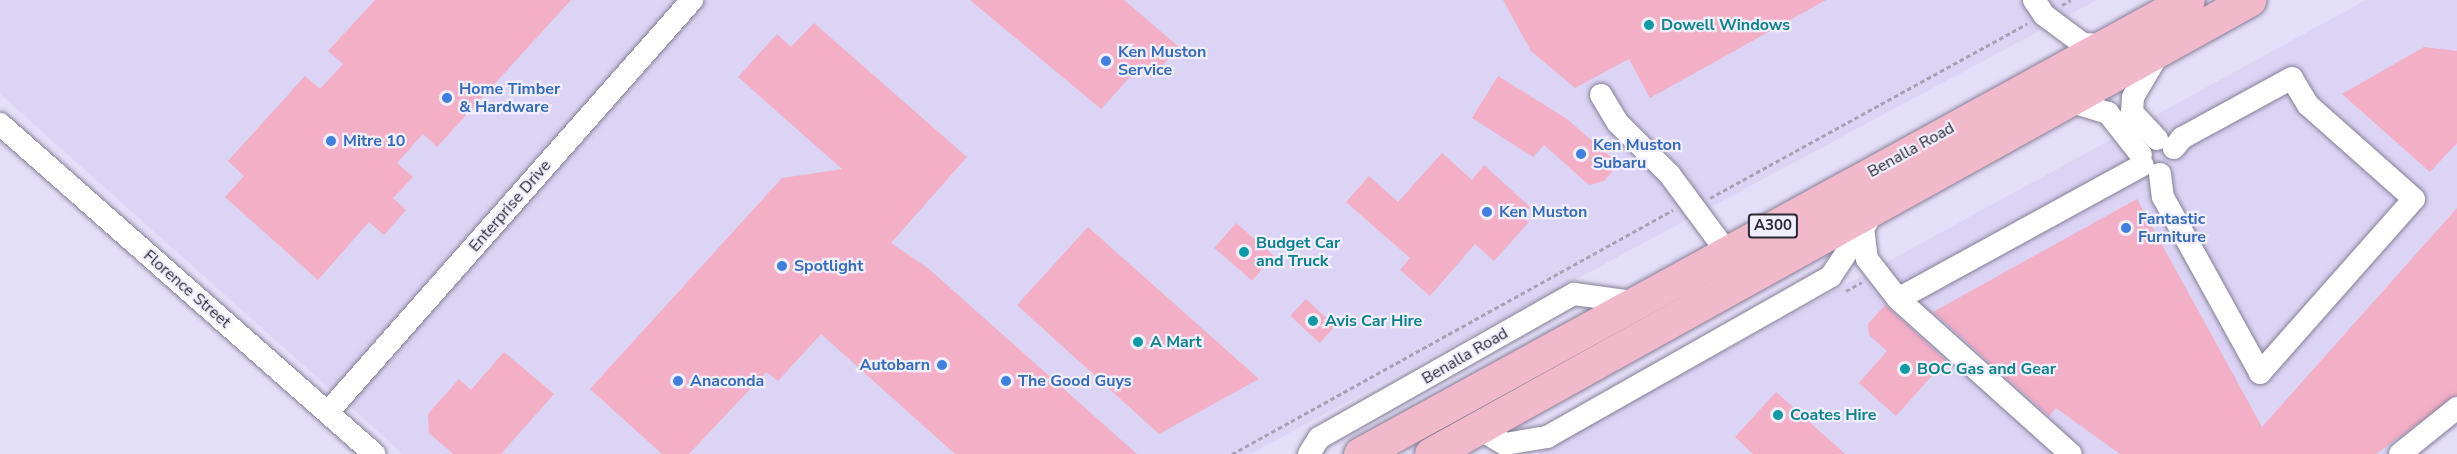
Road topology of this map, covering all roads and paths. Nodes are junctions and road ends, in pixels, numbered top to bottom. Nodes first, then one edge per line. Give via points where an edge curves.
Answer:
1 (692, 0) edge
2 (2071, 0) edge
3 (2188, 0) edge
4 (2249, 0) edge
5 (2039, 7) edge
6 (2158, 22) edge
7 (2104, 45) junction
8 (1601, 94) dead end
9 (2065, 100) junction
10 (0, 124) edge
11 (2166, 143) junction
12 (2148, 165) junction
13 (1694, 207) junction
14 (1871, 216) junction
15 (1726, 252) junction
16 (1778, 261) junction
17 (1898, 299) junction
18 (1634, 302) junction
19 (2457, 408) edge
20 (328, 412) junction
21 (1451, 445) edge
22 (374, 454) edge
23 (1232, 454) edge
24 (1309, 454) edge
25 (1360, 454) edge
26 (2071, 454) edge
27 (2400, 454) edge

1 - 20 street, Enterprise Drive
2 - 5 path
3 - 6 highway, Benalla Road / A300
4 - 6 highway, Benalla Road / A300
5 - 7 street via 2083,44
5 - 13 path
6 - 7 highway, Benalla Road / A300
6 - 9 highway, Benalla Road / A300
6 - 11 street via 2150,63 2133,96 2132,112
7 - 15 highway, Benalla Road / A300
8 - 13 street via 1617,123
9 - 12 street via 2108,113
9 - 14 highway, Benalla Road / A300
10 - 20 street, Florence Street
11 - 12 street
11 - 12 street via 2174,165
11 - 12 street via 2292,78 2308,105 2414,200 2260,373
12 - 17 street
13 - 15 street
13 - 23 path via 1678,207
14 - 16 highway, Benalla Road / A300
14 - 17 street via 1866,259
14 - 21 street, Benalla Road via 1831,276 1546,437 1505,444
15 - 16 highway
15 - 18 highway, Benalla Road / A300
16 - 21 highway, Benalla Road / A300
17 - 26 street
18 - 24 street, Benalla Road via 1574,294 1319,438
18 - 25 highway, Benalla Road / A300
19 - 27 street
20 - 22 street, Florence Street

